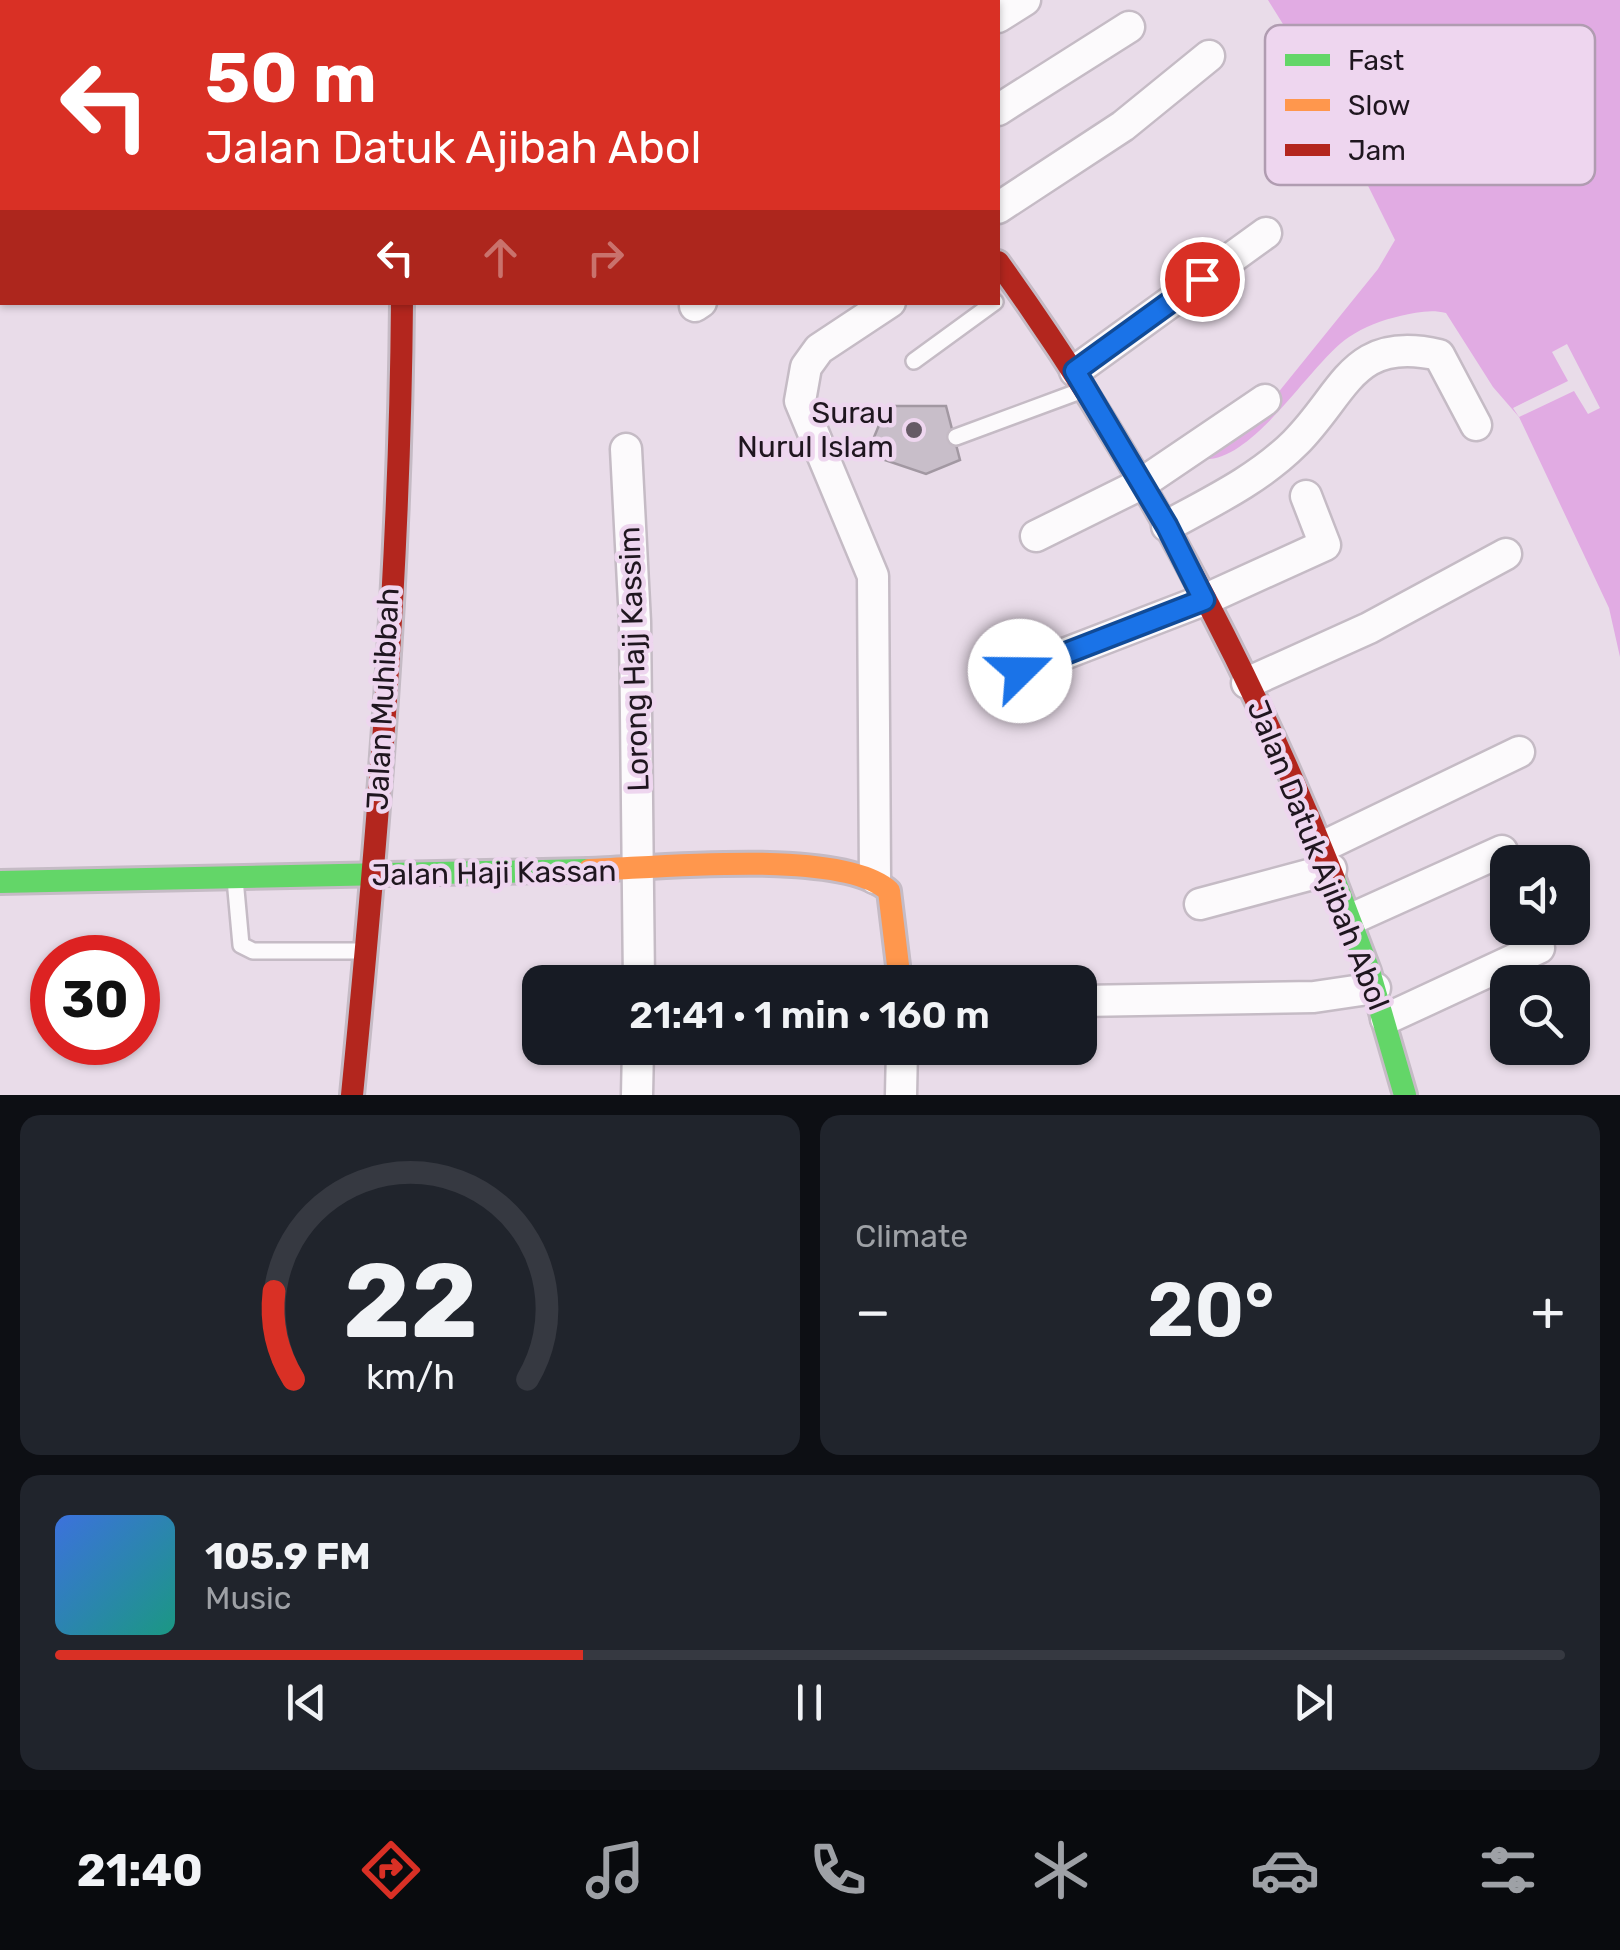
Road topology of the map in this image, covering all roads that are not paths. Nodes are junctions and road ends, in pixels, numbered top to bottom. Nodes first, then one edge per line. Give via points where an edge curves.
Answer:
1 (1024, 0) edge
2 (1000, 16) edge
3 (1130, 26) dead end
4 (1208, 56) dead end
5 (1000, 109) edge
6 (1000, 207) edge
7 (1266, 233) dead end
8 (1003, 297) edge
9 (402, 305) edge
10 (885, 305) edge
11 (992, 305) edge
12 (914, 361) dead end
13 (1081, 380) junction
14 (1265, 400) dead end
15 (1476, 426) dead end
16 (956, 437) dead end
17 (626, 449) dead end
18 (1141, 484) junction
19 (1306, 496) dead end
20 (1167, 526) junction
21 (1036, 536) dead end
22 (1506, 554) dead end
23 (1204, 600) junction
24 (1020, 671) dead end
25 (1248, 683) junction
26 (1519, 752) dead end
27 (1490, 856) edge
28 (1326, 858) junction
29 (640, 870) junction
30 (374, 876) junction
31 (875, 878) junction
32 (235, 879) junction
33 (0, 882) edge
34 (1200, 904) dead end
35 (1349, 920) junction
36 (1538, 948) dead end
37 (367, 951) junction
38 (638, 965) edge
39 (898, 965) edge
40 (1375, 988) junction
41 (1097, 1001) edge
42 (1386, 1018) junction
43 (638, 1065) edge
44 (902, 1065) edge
45 (352, 1095) edge
46 (637, 1095) edge
47 (901, 1095) edge
48 (1406, 1095) edge

1 - 2 street
3 - 5 street
4 - 6 street via 1123,126
7 - 13 street
8 - 13 main road, Jalan Datuk Ajibah Abol
9 - 30 main road, Jalan Muhibbah
10 - 31 street via 819,349 806,366 800,401 876,592
11 - 12 lane
13 - 16 lane
13 - 18 main road, Jalan Datuk Ajibah Abol
14 - 18 street
15 - 20 street via 1440,355 1383,352 1359,366 1296,442 1244,483
17 - 29 street, Lorong Hajj Kassim
18 - 20 main road, Jalan Datuk Ajibah Abol
18 - 21 street
19 - 23 street via 1324,545
20 - 23 main road, Jalan Datuk Ajibah Abol
22 - 25 street
23 - 24 street
23 - 25 main road, Jalan Datuk Ajibah Abol
25 - 28 main road, Jalan Datuk Ajibah Abol
26 - 28 street
27 - 35 street
28 - 34 street
28 - 35 main road, Jalan Datuk Ajibah Abol
29 - 30 main road, Jalan Haji Kassan
29 - 31 main road, Jalan Haji Kassan via 819,865
29 - 38 street, Lorong Hajj Kassim
30 - 32 main road, Jalan Haji Kassan
30 - 37 main road, Jalan Muhibbah
31 - 39 main road via 889,891
32 - 33 main road, Jalan Haji Kassan
32 - 37 lane via 241,944 254,951
35 - 40 main road, Jalan Datuk Ajibah Abol
36 - 42 street
37 - 45 main road, Jalan Muhibbah
40 - 41 street via 1314,996
40 - 42 main road, Jalan Datuk Ajibah Abol
42 - 48 main road, Jalan Datuk Ajibah Abol
43 - 46 street
44 - 47 street

